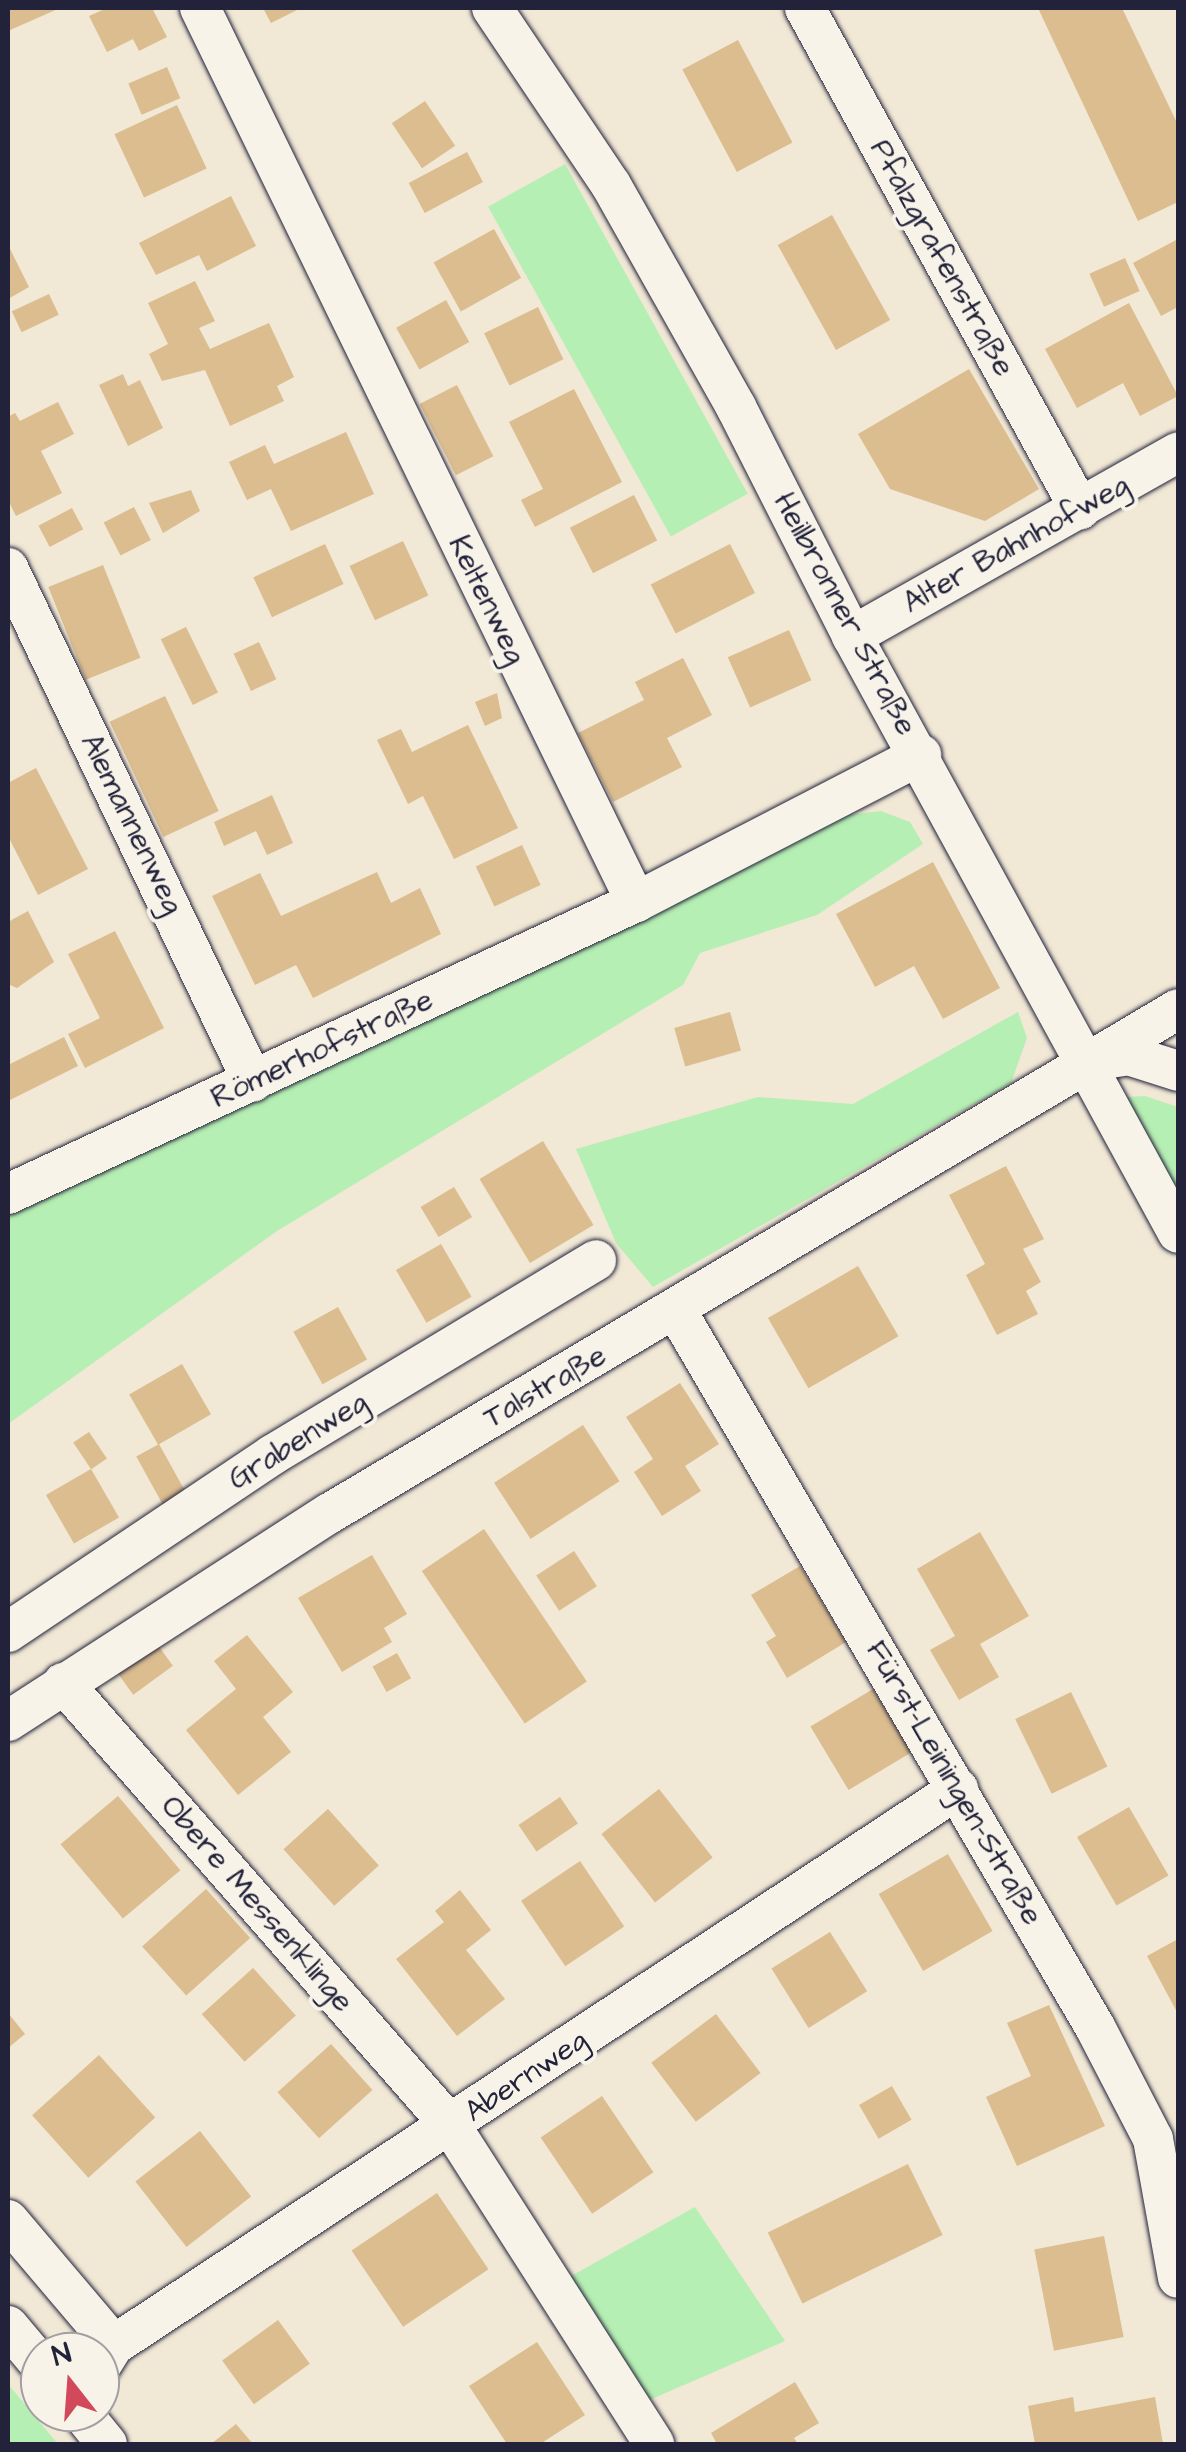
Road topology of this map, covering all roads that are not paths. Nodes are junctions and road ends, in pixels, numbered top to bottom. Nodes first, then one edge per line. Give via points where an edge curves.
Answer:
1 (200, 8) edge
2 (492, 8) edge
3 (805, 8) edge
4 (1178, 452) edge
5 (1080, 509) junction
6 (8, 568) edge
7 (852, 636) junction
8 (921, 754) junction
9 (636, 902) junction
10 (1178, 1009) edge
11 (1088, 1062) junction
12 (1178, 1071) edge
13 (253, 1082) junction
14 (8, 1194) edge
15 (1178, 1233) edge
16 (596, 1260) dead end
17 (676, 1310) junction
18 (8, 1632) edge
19 (63, 1683) junction
20 (8, 1721) edge
21 (958, 1789) junction
22 (451, 2126) junction
23 (8, 2220) edge
24 (1178, 2278) edge
25 (90, 2332) edge
26 (120, 2347) edge
27 (654, 2444) edge

1 - 9 street, Keltenweg
2 - 7 street, Heilbronner Straße via 611,185 736,407
3 - 5 street, Pfalzgrafenstraße
4 - 5 street, Alter Bahnhofweg
5 - 7 street, Alter Bahnhofweg
6 - 13 street, Alemannenweg
7 - 8 street, Heilbronner Straße
8 - 9 street
8 - 11 street, Heilbronner Straße
9 - 13 street, Römerhofstraße
10 - 11 street, Talstraße
11 - 12 street via 1128,1055
11 - 15 street, Heilbronner Straße
11 - 17 street, Talstraße
13 - 14 street, Römerhofstraße
16 - 18 street, Grabenweg via 272,1455
17 - 19 street, Talstraße via 330,1513
17 - 21 street, Fürst-Leiningen-Straße
19 - 20 street, Talstraße
19 - 22 street, Obere Messenklinge
21 - 22 street, Abernweg
21 - 24 street, Fürst-Leiningen-Straße via 1153,2139
22 - 26 street, Abernweg
22 - 27 street
23 - 25 street

